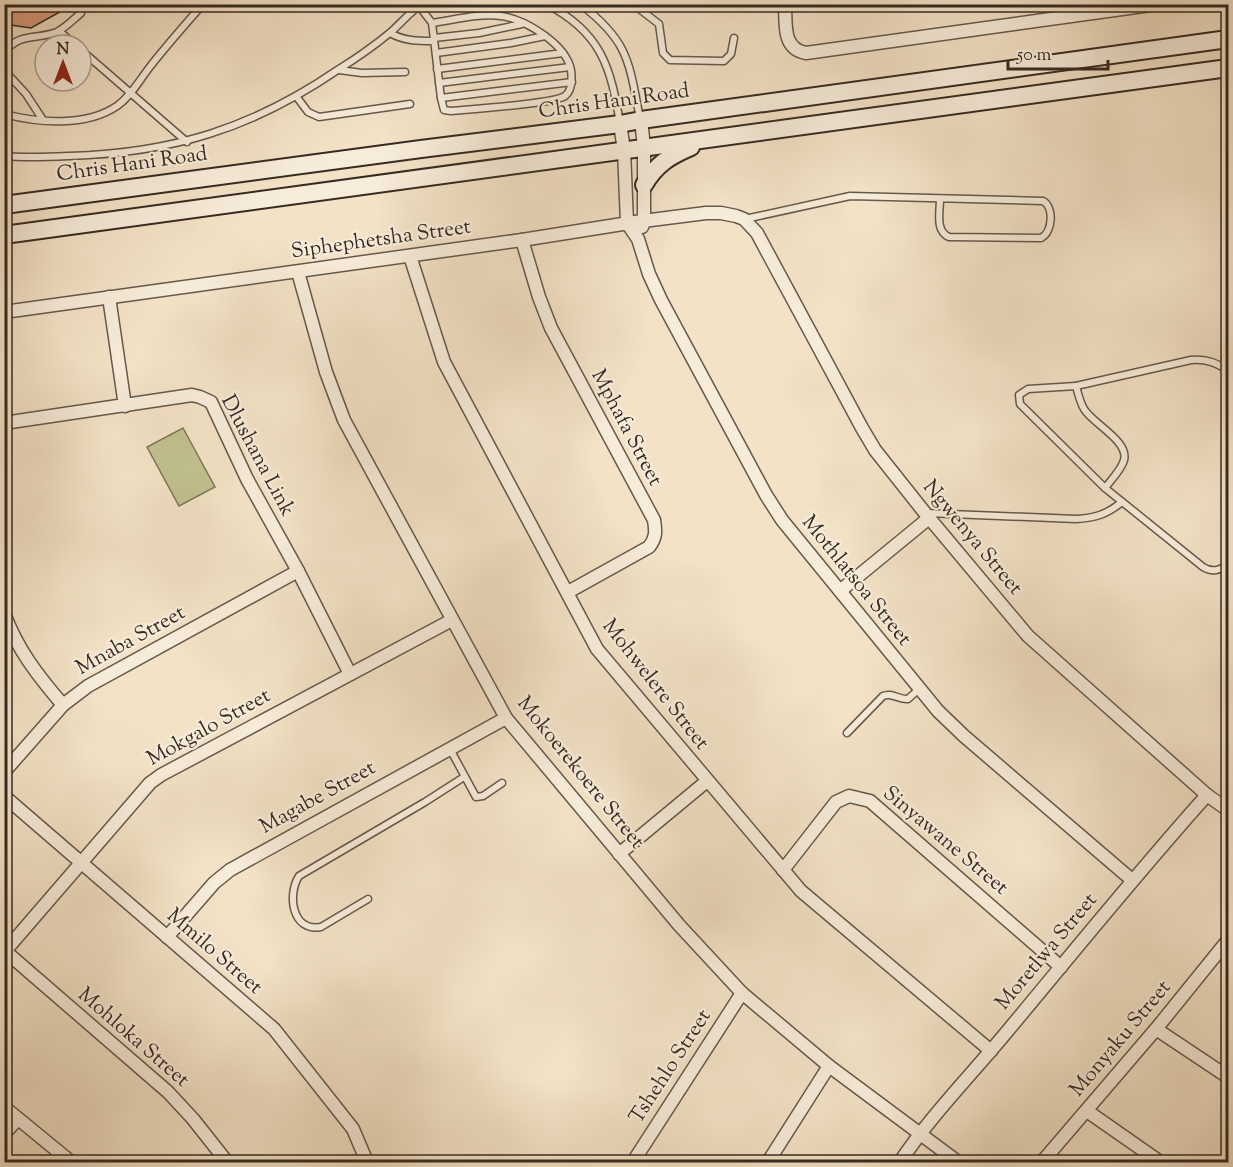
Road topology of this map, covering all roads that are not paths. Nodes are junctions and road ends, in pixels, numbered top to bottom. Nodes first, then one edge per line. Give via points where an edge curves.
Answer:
1 (81, 4) edge
2 (203, 4) edge
3 (546, 4) edge
4 (580, 4) edge
5 (633, 4) edge
6 (785, 4) edge
7 (1158, 4) edge
8 (420, 5) edge
9 (432, 23) junction
10 (523, 24) junction
11 (59, 31) junction
12 (61, 33) edge
13 (390, 33) junction
14 (545, 36) junction
15 (734, 38) dead end
16 (434, 39) junction
17 (1228, 39) edge
18 (4, 53) edge
19 (436, 53) junction
20 (563, 53) junction
21 (93, 60) edge
22 (570, 67) junction
23 (1228, 68) edge
24 (437, 69) junction
25 (4, 70) edge
26 (339, 70) junction
27 (405, 72) dead end
28 (572, 82) junction
29 (439, 83) junction
30 (132, 93) junction
31 (296, 96) junction
32 (441, 98) junction
33 (410, 104) dead end
34 (4, 114) edge
35 (43, 120) junction
36 (641, 120) junction
37 (620, 124) junction
38 (708, 139) junction
39 (187, 142) junction
40 (644, 147) junction
41 (624, 150) junction
42 (4, 156) edge
43 (644, 185) junction
44 (940, 199) junction
45 (4, 205) edge
46 (744, 219) junction
47 (644, 221) junction
48 (627, 223) junction
49 (4, 235) edge
50 (638, 239) junction
51 (522, 240) junction
52 (410, 256) junction
53 (298, 272) junction
54 (109, 297) junction
55 (4, 312) edge
56 (1228, 371) edge
57 (1076, 386) junction
58 (125, 406) junction
59 (4, 423) edge
60 (1105, 488) junction
61 (1122, 501) junction
62 (927, 516) junction
63 (1228, 565) edge
64 (298, 571) junction
65 (840, 591) junction
66 (568, 592) junction
67 (4, 613) edge
68 (452, 620) junction
69 (350, 674) junction
70 (919, 689) junction
71 (63, 705) junction
72 (506, 718) junction
73 (847, 733) dead end
74 (449, 748) junction
75 (4, 772) edge
76 (464, 777) junction
77 (707, 780) junction
78 (502, 783) dead end
79 (1207, 795) junction
80 (4, 796) edge
81 (1228, 810) edge
82 (619, 854) junction
83 (80, 862) junction
84 (783, 870) junction
85 (1132, 880) junction
86 (368, 899) dead end
87 (167, 937) junction
88 (1228, 941) edge
89 (4, 951) edge
90 (1061, 967) junction
91 (742, 993) junction
92 (1156, 1029) junction
93 (991, 1051) junction
94 (829, 1066) junction
95 (1228, 1077) edge
96 (4, 1107) edge
97 (1087, 1111) junction
98 (18, 1119) junction
99 (4, 1134) edge
100 (919, 1134) junction
101 (71, 1162) edge
102 (227, 1162) edge
103 (367, 1162) edge
104 (633, 1162) edge
105 (768, 1162) edge
106 (900, 1162) edge
107 (958, 1162) edge
108 (1042, 1162) edge
109 (1160, 1162) edge

1 - 11 lane via 81,13
2 - 30 lane
3 - 37 lane via 584,28 598,48 609,70
4 - 36 lane via 617,38 626,55
5 - 15 lane via 659,24 663,53 670,60 724,61 731,54
6 - 7 street via 786,31 797,52 822,52
8 - 9 lane
8 - 13 lane
9 - 10 lane via 489,15
9 - 16 lane
10 - 14 lane
10 - 16 lane
11 - 12 lane
11 - 18 lane via 20,39
13 - 16 lane via 412,41
13 - 26 lane
14 - 19 lane
14 - 20 lane
16 - 19 lane
17 - 36 main road, Chris Hani Road
19 - 24 lane
20 - 22 lane
20 - 24 lane
21 - 30 lane
22 - 28 lane
22 - 29 lane
23 - 38 main road
24 - 29 lane
25 - 35 lane
26 - 27 lane
26 - 31 lane
28 - 32 lane
28 - 32 lane via 564,96 537,102 451,111 444,110
29 - 32 lane
30 - 35 lane via 98,116
30 - 39 lane
31 - 33 lane via 308,112 319,117
31 - 39 lane
34 - 35 lane
36 - 37 main road, Chris Hani Road
36 - 40 street
37 - 41 street
37 - 45 main road, Chris Hani Road
38 - 40 main road
38 - 43 main road via 666,159
39 - 42 lane via 121,153
40 - 41 main road
40 - 43 street
41 - 48 street
41 - 49 main road
43 - 47 street
44 - 44 lane via 1042,201 1050,208 1049,230 1041,238 949,237 940,230
44 - 46 lane via 850,196
46 - 47 street, Siphephetsha Street via 721,213
46 - 62 street, Ngwenya Street via 757,233 875,450
47 - 48 street, Siphephetsha Street
47 - 50 street
48 - 50 street, Mothlatsoa Street
48 - 51 street, Siphephetsha Street
50 - 65 street, Mothlatsoa Street via 661,300 766,495
51 - 52 street, Siphephetsha Street
51 - 66 street, Mphafa Street via 551,328 654,520 656,536 649,548
52 - 53 street, Siphephetsha Street
52 - 66 street, Mohwelere Street via 444,362
53 - 54 street, Siphephetsha Street
53 - 68 street, Mokoerekoere Street via 344,420
54 - 55 street, Siphephetsha Street
54 - 58 street
56 - 57 lane via 1205,359 1191,360
57 - 60 lane via 1084,410 1119,441 1124,453 1124,460
57 - 60 lane via 1028,389 1019,395 1020,404
58 - 59 street, Dlushana Link
58 - 64 street, Dlushana Link via 192,395 211,402 242,469
60 - 61 lane
61 - 62 lane via 1094,518
61 - 63 lane via 1203,567 1219,570
62 - 65 street
62 - 79 street, Ngwenya Street via 1028,636
64 - 69 street, Dlushana Link
64 - 71 street, Mnaba Street via 88,686
65 - 70 street, Mothlatsoa Street
66 - 77 street, Mohwelere Street via 597,649
67 - 71 street via 21,651
68 - 69 street, Mokgalo Street
68 - 72 street, Mokoerekoere Street
69 - 83 street, Mokgalo Street via 155,779
70 - 73 lane via 908,699 883,696
70 - 85 street, Mothlatsoa Street via 964,736
71 - 75 street, Mnaba Street
72 - 74 street, Magabe Street
72 - 82 street, Mokoerekoere Street
74 - 76 lane
74 - 87 street, Magabe Street via 230,870
76 - 78 lane via 478,797
76 - 86 lane via 299,876 292,891 297,916 306,926 315,928
77 - 82 street
77 - 84 street, Mohwelere Street
79 - 81 street, Ngwenya Street
79 - 85 street, Moretlwa Street
80 - 83 street, Mmilo Street
82 - 91 street, Mokoerekoere Street
83 - 87 street, Mmilo Street
83 - 89 street, Mokgalo Street
84 - 90 street, Sinyawane Street via 836,802 849,796 870,801
84 - 93 street, Mohwelere Street via 801,891
85 - 90 street, Moretlwa Street
87 - 103 street, Mmilo Street via 274,1029 353,1129
88 - 92 street, Monyaku Street
89 - 102 street, Mohloka Street via 168,1092
90 - 93 street, Moretlwa Street
91 - 94 street, Mokoerekoere Street
91 - 104 street, Tshehlo Street
92 - 95 street
92 - 97 street, Monyaku Street
93 - 100 street, Moretlwa Street
94 - 100 street, Mokoerekoere Street
94 - 105 street
96 - 98 street
97 - 108 street, Monyaku Street
97 - 109 street
98 - 99 street
98 - 101 street
100 - 106 street, Moretlwa Street
100 - 107 street, Mokoerekoere Street

